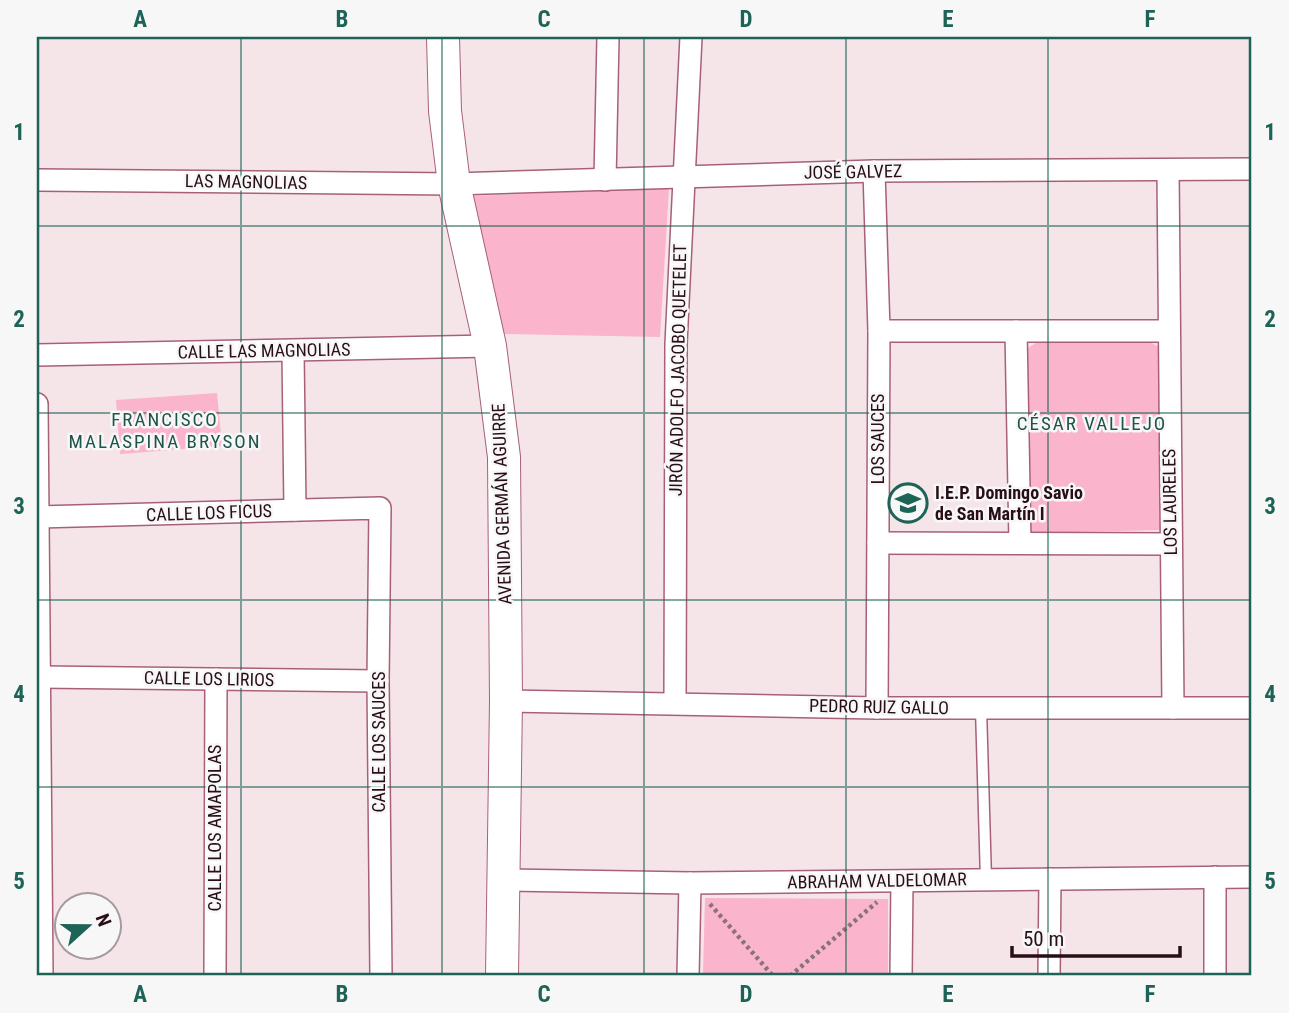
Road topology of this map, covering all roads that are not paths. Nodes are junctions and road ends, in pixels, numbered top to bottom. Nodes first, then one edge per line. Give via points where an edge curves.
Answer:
1 (443, 37) edge
2 (608, 37) edge
3 (691, 37) edge
4 (1252, 169) edge
5 (1168, 170) junction
6 (874, 171) junction
7 (682, 176) junction
8 (37, 180) edge
9 (605, 180) junction
10 (454, 184) junction
11 (879, 331) junction
12 (1016, 331) junction
13 (1168, 331) junction
14 (490, 346) junction
15 (293, 351) junction
16 (37, 355) edge
17 (37, 404) edge
18 (37, 425) edge
19 (380, 509) joint
20 (295, 510) junction
21 (38, 517) edge
22 (878, 543) junction
23 (1020, 543) junction
24 (1171, 544) junction
25 (40, 677) junction
26 (216, 679) junction
27 (378, 681) junction
28 (506, 701) junction
29 (675, 704) junction
30 (877, 708) junction
31 (981, 708) junction
32 (1173, 708) junction
33 (1252, 708) edge
34 (1214, 877) junction
35 (1252, 877) edge
36 (1050, 879) junction
37 (503, 880) junction
38 (986, 880) junction
39 (902, 881) junction
40 (690, 883) junction
41 (42, 976) edge
42 (215, 976) edge
43 (381, 976) edge
44 (502, 976) edge
45 (688, 976) edge
46 (901, 976) edge
47 (1049, 976) edge
48 (1215, 976) edge

1 - 10 street, AVENIDA GERMÁN AGUIRRE via 445,111
2 - 9 street
3 - 7 street, JIRÓN ADOLFO JACOBO QUETELET
4 - 5 street, JOSÉ GALVEZ
5 - 6 street, JOSÉ GALVEZ
5 - 13 street, LOS LAURELES
6 - 7 street, JOSÉ GALVEZ
6 - 11 street, LOS SAUCES
7 - 9 street, JOSÉ GALVEZ
7 - 29 street, JIRÓN ADOLFO JACOBO QUETELET via 676,344
8 - 10 street, LAS MAGNOLIAS
9 - 10 street, JOSÉ GALVEZ
10 - 14 street, AVENIDA GERMÁN AGUIRRE
11 - 12 street
11 - 22 street, LOS SAUCES
12 - 13 street
12 - 23 street
13 - 24 street, LOS LAURELES
14 - 15 street, CALLE LAS MAGNOLIAS
14 - 28 street, AVENIDA GERMÁN AGUIRRE via 504,457
15 - 16 street, CALLE LAS MAGNOLIAS
15 - 20 street
17 - 18 street
18 - 21 street
19 - 20 street, CALLE LOS FICUS
19 - 27 street, CALLE LOS SAUCES
20 - 21 street, CALLE LOS FICUS
21 - 25 street
22 - 23 street
22 - 30 street, LOS SAUCES
23 - 24 street
24 - 32 street, LOS LAURELES
25 - 26 street, CALLE LOS LIRIOS
25 - 41 street
26 - 27 street, CALLE LOS LIRIOS
26 - 42 street, CALLE LOS AMAPOLAS
27 - 43 street, CALLE LOS SAUCES
28 - 29 street, PEDRO RUIZ GALLO
28 - 37 street, AVENIDA GERMÁN AGUIRRE
29 - 30 street, PEDRO RUIZ GALLO
30 - 31 street, PEDRO RUIZ GALLO
31 - 32 street, PEDRO RUIZ GALLO
31 - 38 lane
32 - 33 street, PEDRO RUIZ GALLO
34 - 35 street, ABRAHAM VALDELOMAR
34 - 36 street, ABRAHAM VALDELOMAR
34 - 48 street
36 - 38 street, ABRAHAM VALDELOMAR
36 - 47 street
37 - 40 street, ABRAHAM VALDELOMAR
37 - 44 street, AVENIDA GERMÁN AGUIRRE
38 - 39 street, ABRAHAM VALDELOMAR
39 - 40 street, ABRAHAM VALDELOMAR
39 - 46 street
40 - 45 street

